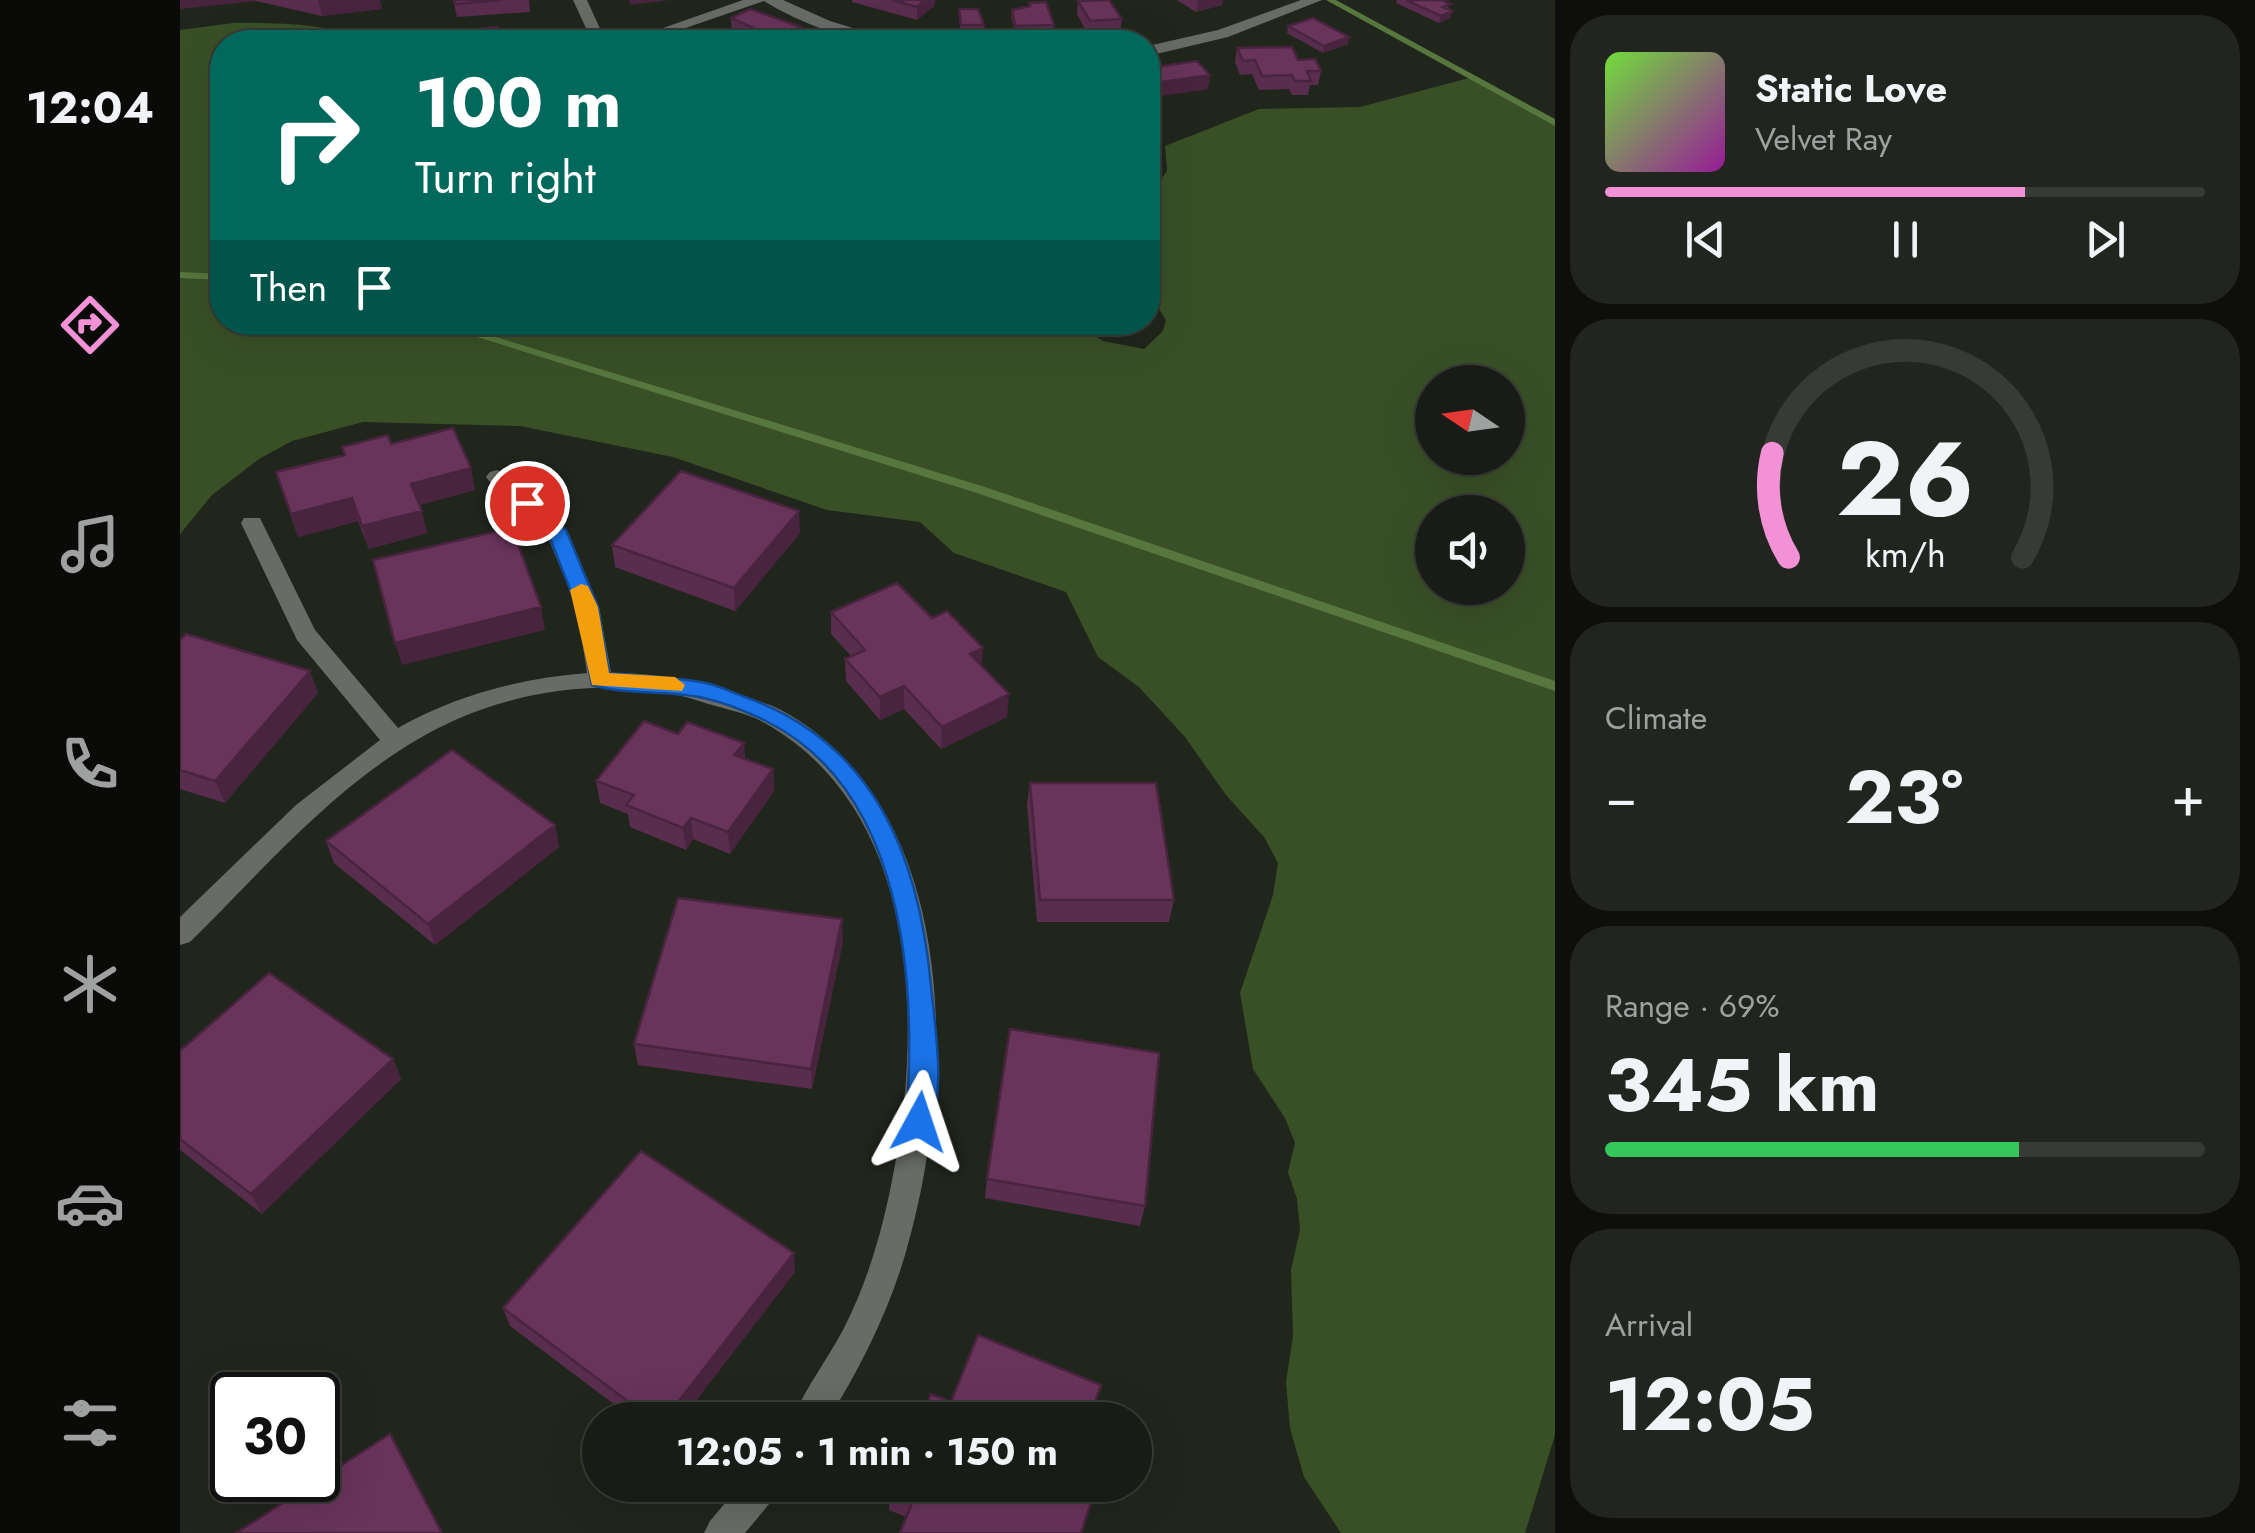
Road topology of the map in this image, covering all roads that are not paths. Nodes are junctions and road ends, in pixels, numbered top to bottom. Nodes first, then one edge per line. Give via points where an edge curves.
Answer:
1 (580, 0) edge
2 (758, 0) edge
3 (771, 0) edge
4 (1314, 0) edge
5 (593, 30) edge
6 (667, 30) edge
7 (847, 30) edge
8 (1160, 49) edge
9 (497, 477) dead end
10 (252, 523) dead end
11 (600, 680) junction
12 (396, 742) junction
13 (180, 934) edge
14 (820, 1402) edge
15 (748, 1502) edge
16 (722, 1533) edge

1 - 5 street
2 - 6 street
3 - 7 street
4 - 8 street
9 - 11 street via 556,530 588,607
10 - 12 street via 305,634
11 - 12 street via 484,700
11 - 14 street via 702,690 740,700 803,733 870,806 905,894 922,1002 919,1122 890,1254
12 - 13 street via 338,785
15 - 16 street

